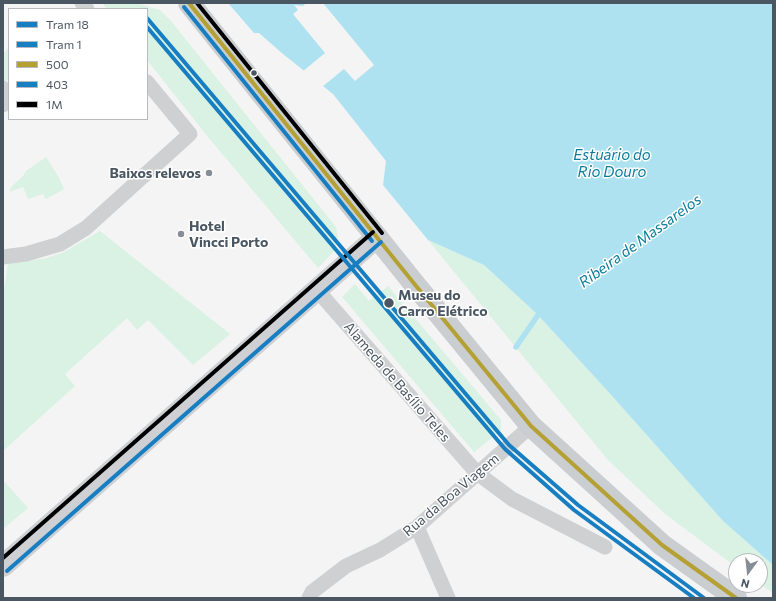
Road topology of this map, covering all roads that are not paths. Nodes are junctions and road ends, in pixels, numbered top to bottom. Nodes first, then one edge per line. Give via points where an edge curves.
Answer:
1 (189, 3) edge
2 (148, 83) edge
3 (3, 88) edge
4 (8, 98) edge
5 (377, 237) junction
6 (3, 257) edge
7 (317, 290) junction
8 (531, 426) junction
9 (477, 474) junction
10 (417, 527) junction
11 (605, 547) dead end
12 (3, 566) edge
13 (309, 598) edge
14 (448, 598) edge
15 (736, 598) edge

1 - 5 main road
2 - 6 street via 190,134 86,228 60,244 26,254
3 - 4 street
5 - 7 main road
5 - 8 main road
7 - 9 street, Alameda de Basílio Teles
7 - 12 main road
8 - 9 street, Rua da Boa Viagem
8 - 15 main road via 662,545
9 - 10 street, Rua da Boa Viagem
9 - 11 street, Alameda de Basílio Teles via 512,499
10 - 13 street, Rua da Boa Viagem via 380,550 346,566 312,592
10 - 14 street

